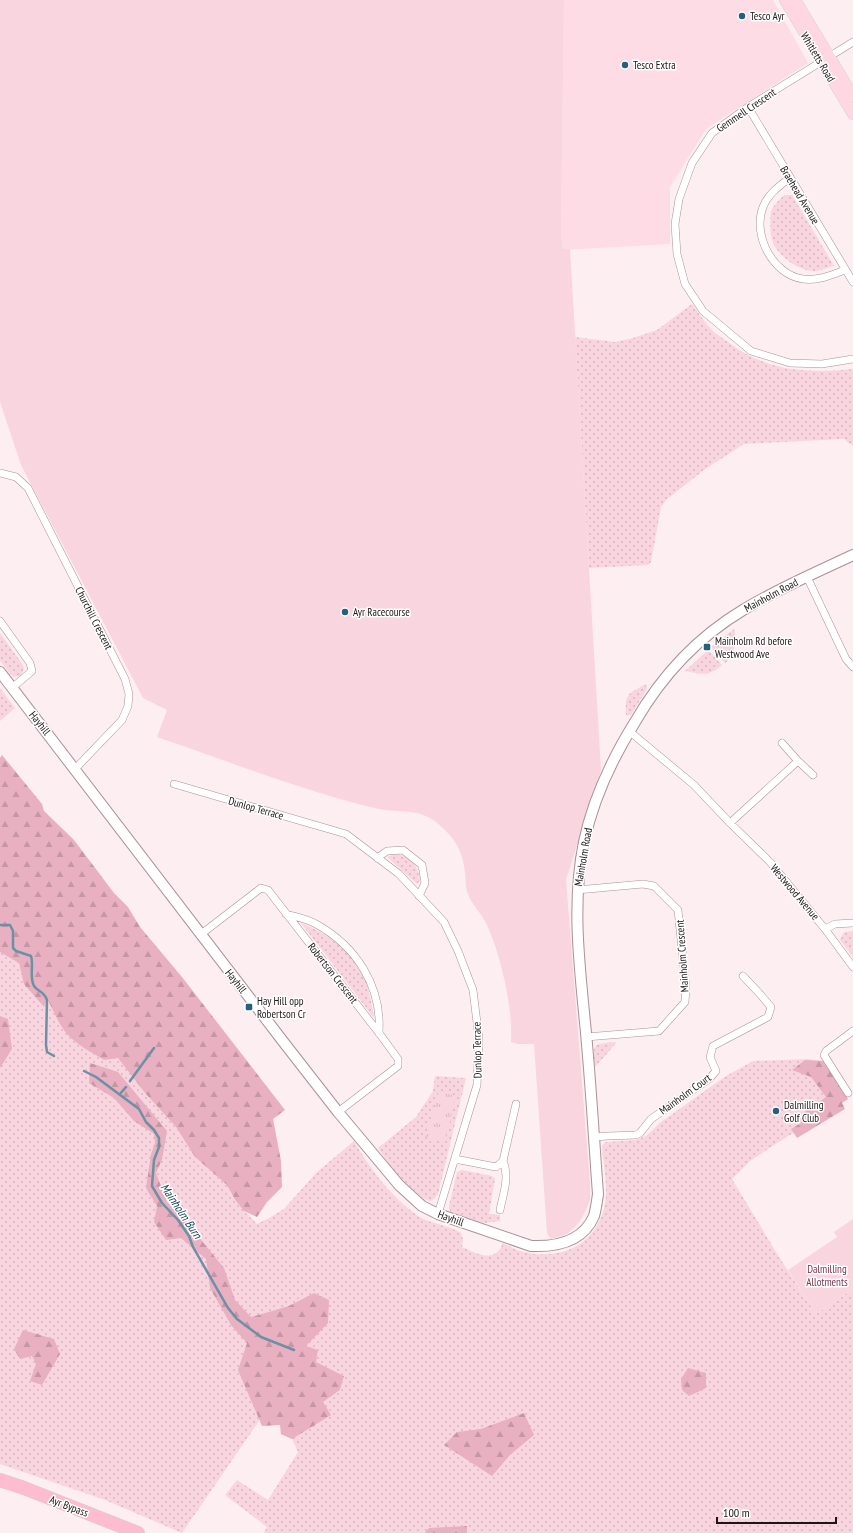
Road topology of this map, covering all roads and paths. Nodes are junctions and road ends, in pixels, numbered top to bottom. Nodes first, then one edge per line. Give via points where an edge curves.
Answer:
1 (784, 0) edge
2 (795, 0) edge
3 (853, 42) edge
4 (825, 59) junction
5 (853, 96) edge
6 (748, 107) junction
7 (853, 114) edge
8 (790, 178) junction
9 (845, 270) junction
10 (853, 282) edge
11 (853, 359) edge
12 (0, 473) edge
13 (853, 554) edge
14 (807, 576) junction
15 (0, 622) edge
16 (853, 667) edge
17 (0, 672) edge
18 (12, 688) junction
19 (629, 731) junction
20 (782, 743) dead end
21 (798, 761) junction
22 (75, 769) junction
23 (813, 775) dead end
24 (174, 784) dead end
25 (730, 823) junction
26 (378, 858) junction
27 (577, 890) junction
28 (419, 896) junction
29 (286, 914) junction
30 (853, 923) edge
31 (825, 929) junction
32 (200, 935) junction
33 (853, 967) edge
34 (743, 976) dead end
35 (853, 1030) edge
36 (379, 1032) junction
37 (586, 1037) junction
38 (848, 1093) dead end
39 (516, 1104) dead end
40 (338, 1112) junction
41 (594, 1137) junction
42 (454, 1159) junction
43 (503, 1161) junction
44 (500, 1210) dead end
45 (438, 1214) junction
46 (563, 1243) joint
47 (0, 1480) edge
48 (138, 1533) edge

1 - 4 main road, Whitletts Road
2 - 4 main road, Whitletts Road
3 - 4 street, Gemmell Crescent
4 - 5 main road, Whitletts Road
4 - 6 street, Gemmell Crescent
4 - 7 main road, Whitletts Road
6 - 8 street, Braehead Avenue
6 - 11 street, Gemmell Crescent via 712,133 689,170 679,199 675,224 677,254 685,284 703,311 751,351 790,363 822,364
8 - 9 street, Braehead Avenue
8 - 9 street via 773,191 763,208 760,222 762,239 770,255 780,268 792,276 804,279 826,277
9 - 10 street, Braehead Avenue
12 - 22 street, Churchill Crescent via 16,477 28,488 125,679 129,694 128,706 122,720
13 - 14 street, Mainholm Road
14 - 16 street via 846,659
14 - 19 street, Mainholm Road via 742,610 683,657 648,700
15 - 18 street via 30,663 32,671
17 - 18 street, Hayhill
18 - 22 street, Hayhill
19 - 25 street, Westwood Avenue via 694,785
19 - 27 street, Mainholm Road via 599,790 584,841
20 - 21 street
21 - 23 street
21 - 25 street
22 - 32 street, Hayhill
24 - 26 street, Dunlop Terrace via 346,834
25 - 31 street, Westwood Avenue via 770,862
26 - 28 street, Dunlop Terrace via 399,874
26 - 28 street via 387,851 402,850 422,865 425,883
27 - 37 street, Mainholm Road via 578,942
27 - 37 street, Mainholm Crescent via 643,884 654,886 678,910 686,988 684,1002 659,1030
28 - 42 street, Dunlop Terrace via 444,922 473,990 479,1039 477,1085
29 - 32 street, Robertson Crescent via 268,890 261,888
29 - 36 street, Robertson Crescent
29 - 36 street, Robertson Crescent via 314,923 335,936 353,953 366,971 374,990 380,1020
30 - 31 street via 835,924
31 - 33 street, Westwood Avenue
32 - 40 street, Hayhill
34 - 41 street, Mainholm Court via 771,1007 768,1017 713,1046 710,1056 716,1071 709,1079 652,1119 640,1133 630,1136
35 - 38 street via 826,1051 824,1056
36 - 40 street, Robertson Crescent via 398,1059 398,1066
37 - 41 street, Mainholm Road
39 - 43 street
40 - 45 street, Hayhill via 399,1185 422,1206
41 - 46 street, Mainholm Road via 598,1194 594,1216 584,1231
42 - 43 street via 496,1167
42 - 45 street, Dunlop Terrace
43 - 44 street via 507,1169
45 - 46 street, Hayhill via 531,1246 545,1247
47 - 48 highway, Ayr Bypass

